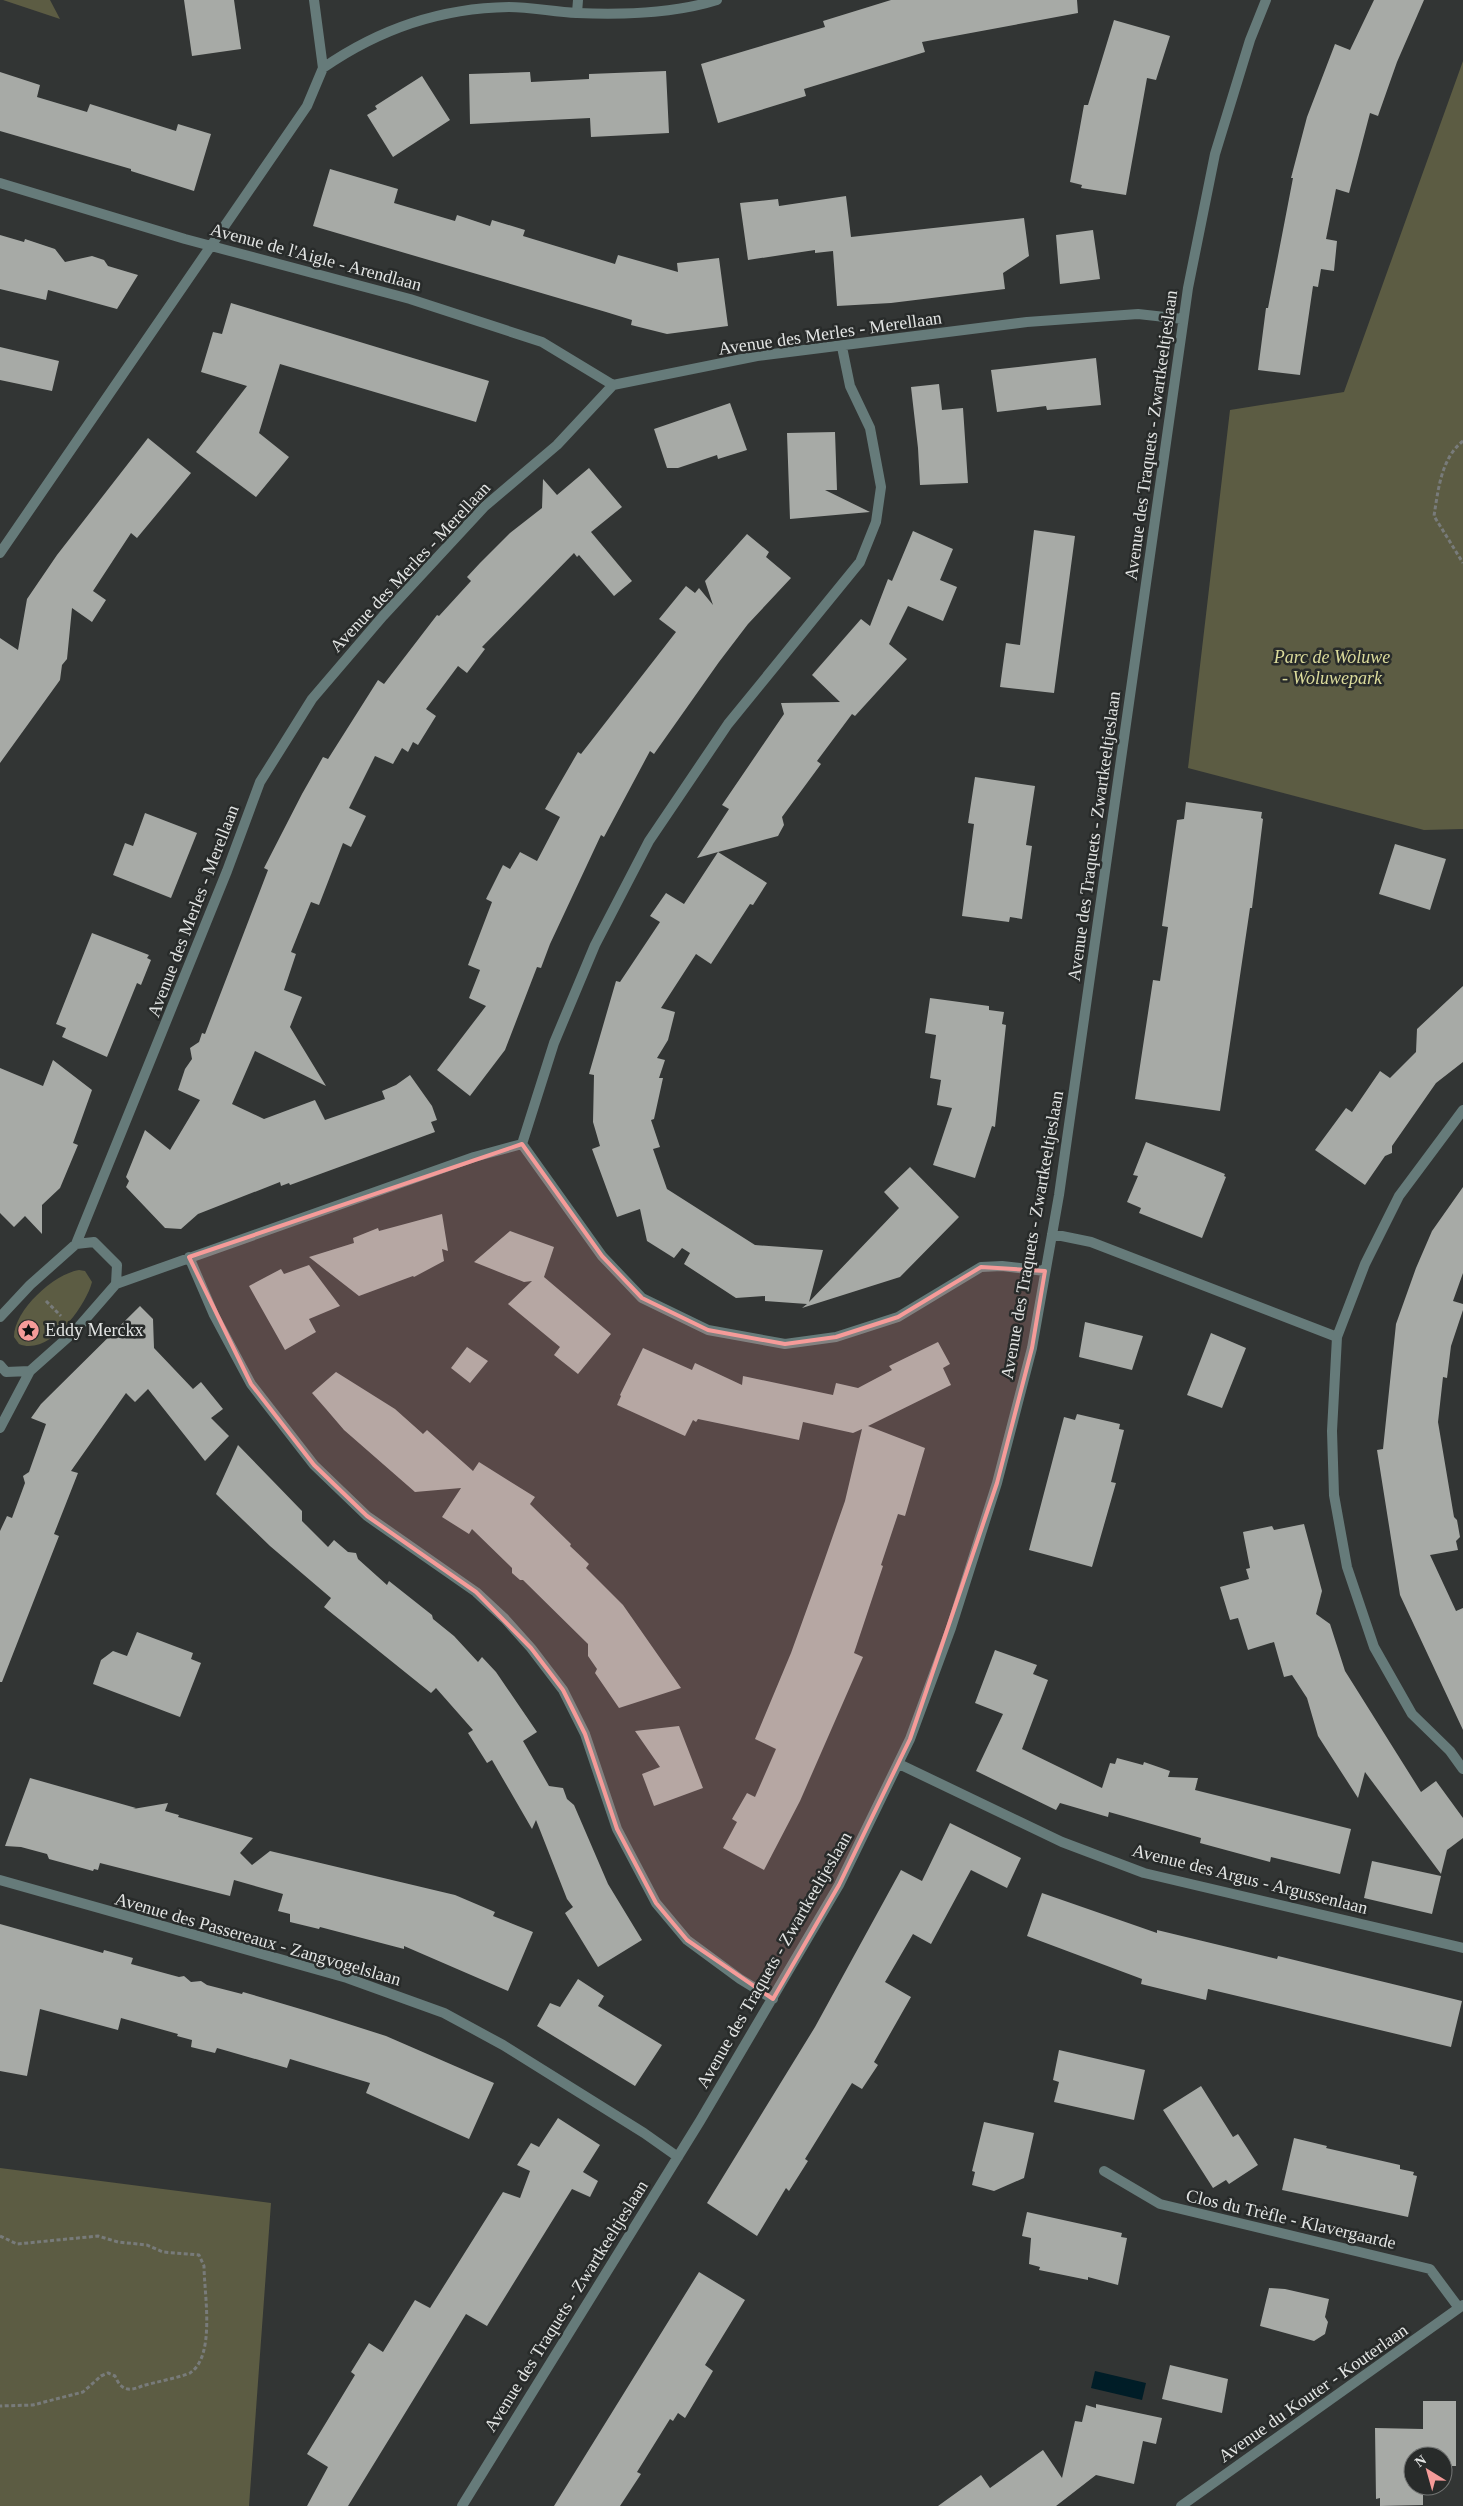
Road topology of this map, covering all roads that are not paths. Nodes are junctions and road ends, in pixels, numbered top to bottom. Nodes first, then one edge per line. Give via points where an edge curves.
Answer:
1 (314, 0) edge
2 (578, 0) edge
3 (717, 0) edge
4 (1266, 0) edge
5 (577, 13) junction
6 (323, 68) junction
7 (0, 183) edge
8 (210, 245) junction
9 (1183, 319) junction
10 (842, 346) junction
11 (613, 385) junction
12 (0, 553) edge
13 (1463, 1110) edge
14 (522, 1144) junction
15 (1052, 1234) junction
16 (76, 1244) junction
17 (189, 1257) junction
18 (1045, 1271) junction
19 (116, 1284) junction
20 (0, 1317) edge
21 (1337, 1337) junction
22 (0, 1365) edge
23 (30, 1370) junction
24 (0, 1428) edge
25 (899, 1764) junction
26 (1463, 1768) edge
27 (0, 1880) edge
28 (1463, 1948) edge
29 (773, 1999) junction
30 (678, 2157) junction
31 (1104, 2171) dead end
32 (1461, 2306) edge
33 (462, 2506) edge
34 (1180, 2506) edge

1 - 6 street
2 - 5 street
3 - 5 street via 631,14
4 - 9 street, Avenue des Traquets - Zwartkeeltjeslaan via 1250,40 1215,154
5 - 6 street via 509,7 449,14 396,27 353,47
6 - 8 street via 307,106
7 - 8 street, Avenue de l'Aigle - Arendlaan
8 - 11 street, Avenue de l'Aigle - Arendlaan via 410,299 542,342
8 - 12 street
9 - 10 street, Avenue des Merles - Merellaan via 1138,314 1027,322
9 - 15 street, Avenue des Traquets - Zwartkeeltjeslaan
10 - 11 street, Avenue des Merles - Merellaan via 757,356
10 - 14 street via 850,386 870,428 881,487 876,522 860,562 728,724 649,841 595,945 554,1043
11 - 16 street, Avenue des Merles - Merellaan via 557,444 484,507 383,616 312,699 260,782 228,870
13 - 21 street via 1399,1196 1365,1264
14 - 17 street
14 - 18 street via 602,1256 642,1298 708,1330 785,1344 836,1337 898,1317 982,1267
15 - 18 street, Avenue des Traquets - Zwartkeeltjeslaan
15 - 21 street via 1091,1242
16 - 19 street via 94,1242 117,1265
16 - 20 street
17 - 19 street
17 - 29 street via 214,1315 251,1384 314,1465 367,1516 476,1592 505,1618 563,1690 585,1734 617,1829 656,1903 687,1940
18 - 25 street, Avenue des Traquets - Zwartkeeltjeslaan via 1032,1348 997,1483 950,1628
19 - 23 street via 75,1331
21 - 26 street via 1332,1431 1334,1495 1347,1567 1374,1647 1412,1714
22 - 23 street via 6,1372
23 - 24 street
25 - 28 street, Avenue des Argus - Argussenlaan via 1062,1842 1144,1873
25 - 29 street, Avenue des Traquets - Zwartkeeltjeslaan via 839,1885
27 - 30 street, Avenue des Passereaux - Zangvogelslaan via 347,1978 444,2013 503,2045
29 - 30 street, Avenue des Traquets - Zwartkeeltjeslaan
30 - 33 street, Avenue des Traquets - Zwartkeeltjeslaan
31 - 32 street, Clos du Trèfle - Klavergaarde via 1160,2204 1430,2269
32 - 34 street, Avenue du Kouter - Kouterlaan

